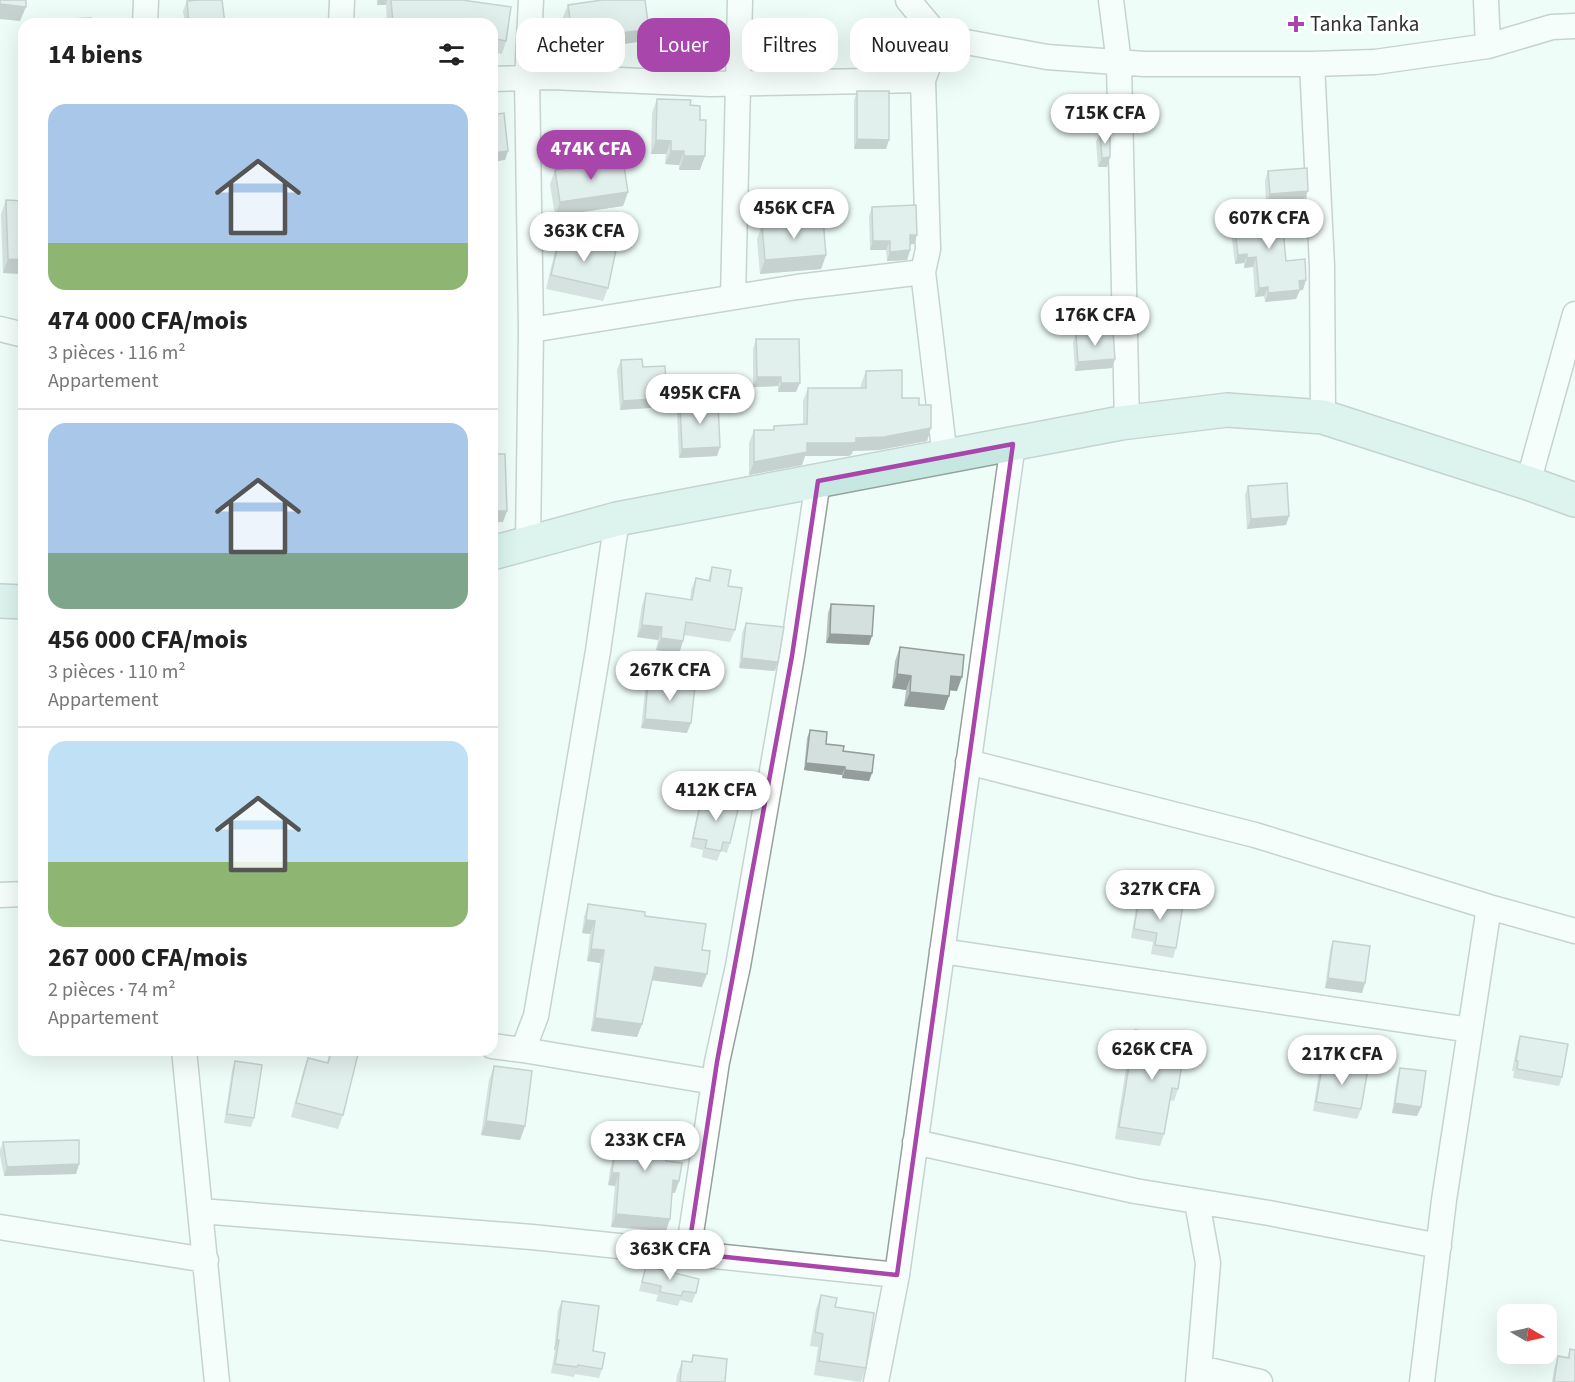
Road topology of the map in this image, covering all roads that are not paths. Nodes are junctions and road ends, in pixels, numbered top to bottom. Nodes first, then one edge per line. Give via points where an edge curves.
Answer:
1 (146, 0) edge
2 (342, 0) edge
3 (531, 0) edge
4 (740, 0) edge
5 (908, 0) edge
6 (1111, 0) edge
7 (1486, 0) edge
8 (145, 18) edge
9 (341, 18) edge
10 (923, 18) edge
11 (1575, 26) edge
12 (970, 43) edge
13 (1488, 46) junction
14 (1119, 63) junction
15 (1312, 64) junction
16 (927, 72) edge
17 (527, 78) junction
18 (498, 80) edge
19 (924, 80) junction
20 (739, 83) junction
21 (923, 272) junction
22 (733, 297) junction
23 (1575, 314) edge
24 (0, 329) edge
25 (531, 330) junction
26 (18, 334) edge
27 (1323, 417) junction
28 (1127, 423) junction
29 (1013, 444) junction
30 (945, 457) junction
31 (818, 481) junction
32 (1528, 483) junction
33 (1575, 501) edge
34 (617, 519) junction
35 (528, 544) junction
36 (498, 552) edge
37 (0, 601) edge
38 (18, 602) edge
39 (969, 762) junction
40 (18, 894) edge
41 (0, 895) edge
42 (1489, 907) junction
43 (1575, 931) edge
44 (942, 951) junction
45 (1470, 1030) junction
46 (498, 1047) edge
47 (523, 1050) junction
48 (185, 1056) edge
49 (714, 1082) junction
50 (915, 1142) junction
51 (1197, 1202) junction
52 (201, 1211) junction
53 (0, 1227) edge
54 (1439, 1246) junction
55 (688, 1253) junction
56 (206, 1260) junction
57 (897, 1275) junction
58 (1199, 1375) edge
59 (218, 1382) edge
60 (876, 1382) edge
61 (1260, 1382) edge
62 (1422, 1382) edge

1 - 8 street
2 - 9 street
3 - 17 street
4 - 20 street
5 - 10 street
6 - 14 street
7 - 13 street
11 - 13 street via 1552,27
12 - 14 street via 1047,57
13 - 15 street via 1375,62
14 - 15 street
14 - 28 street
15 - 27 street via 1322,266
16 - 19 street
17 - 18 street
17 - 20 street
17 - 25 street
19 - 20 street
19 - 21 street via 928,249
20 - 22 street
21 - 22 street
21 - 30 street
22 - 25 street
23 - 32 street
24 - 26 street
25 - 35 street
27 - 28 street via 1227,410
27 - 32 street
28 - 29 street
29 - 30 street
29 - 39 street
30 - 31 street
31 - 34 street
31 - 49 street via 788,680
32 - 33 street
34 - 35 street
34 - 47 street via 536,1016
35 - 36 street
37 - 38 street
39 - 42 street via 1255,835
39 - 44 street
40 - 41 street
42 - 43 street
42 - 45 street
44 - 45 street
44 - 50 street
45 - 54 street
46 - 47 street
47 - 49 street
48 - 52 street
49 - 55 street
50 - 51 street
50 - 57 street
51 - 54 street
51 - 58 street via 1208,1263
52 - 55 street
52 - 56 street
53 - 56 street
54 - 62 street
55 - 57 street
56 - 59 street
57 - 60 street
58 - 61 street

